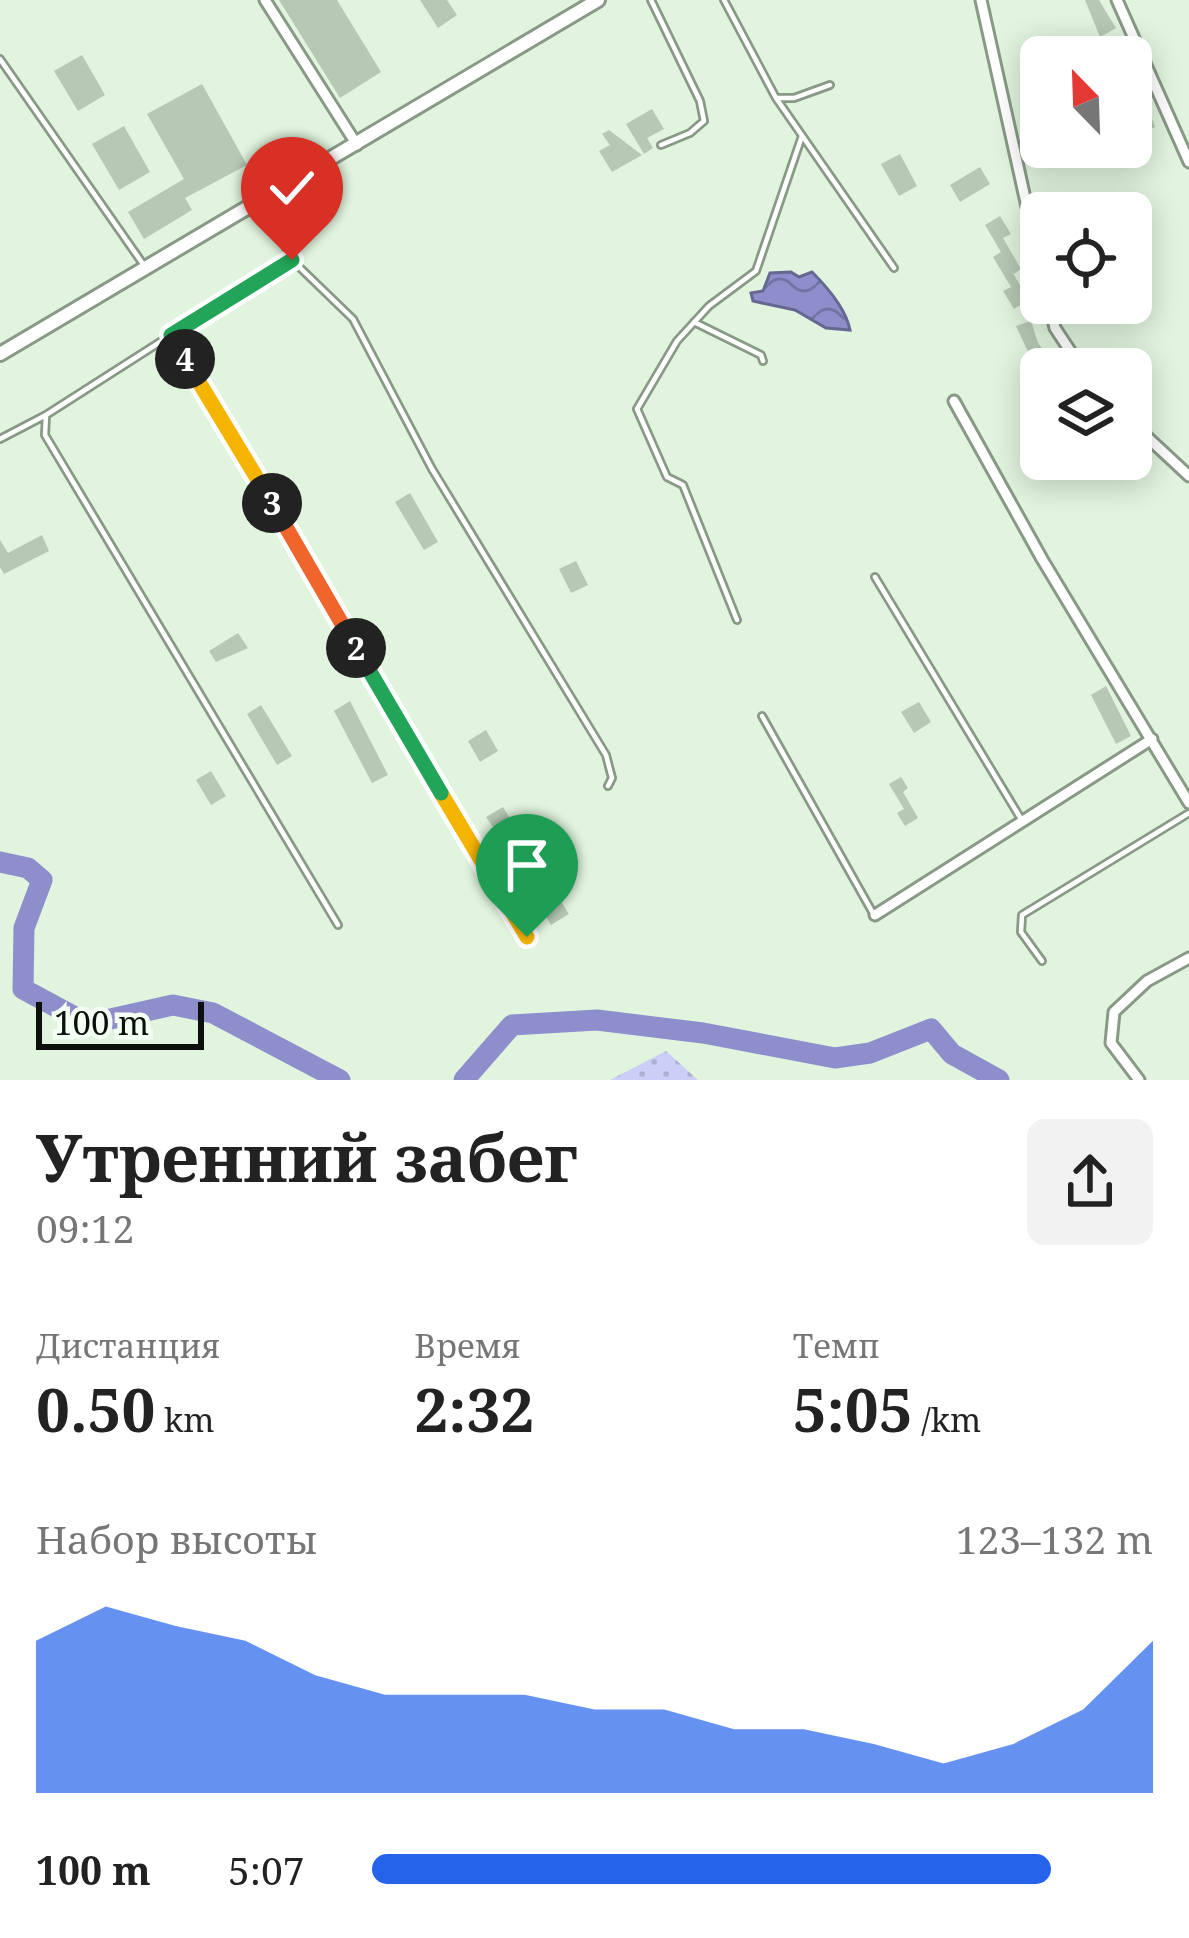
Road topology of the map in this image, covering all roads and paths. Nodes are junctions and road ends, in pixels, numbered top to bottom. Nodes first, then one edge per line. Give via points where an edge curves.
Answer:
1 (265, 0) edge
2 (651, 0) edge
3 (724, 0) edge
4 (981, 0) edge
5 (1117, 0) edge
6 (593, 1) edge
7 (0, 59) edge
8 (830, 85) dead end
9 (776, 98) junction
10 (802, 136) junction
11 (662, 145) dead end
12 (357, 146) junction
13 (1189, 162) edge
14 (1024, 192) edge
15 (263, 201) junction
16 (292, 260) junction
17 (146, 268) junction
18 (894, 268) dead end
19 (694, 322) junction
20 (171, 335) junction
21 (0, 354) edge
22 (763, 361) dead end
23 (954, 401) dead end
24 (46, 415) junction
25 (0, 439) edge
26 (1152, 442) edge
27 (1189, 476) edge
28 (875, 578) dead end
29 (737, 620) dead end
30 (762, 716) dead end
31 (1152, 739) junction
32 (608, 786) dead end
33 (1189, 803) edge
34 (1189, 813) edge
35 (1022, 821) junction
36 (875, 915) joint
37 (338, 925) dead end
38 (527, 937) dead end
39 (1189, 958) edge
40 (1042, 962) dead end
41 (1139, 1080) edge

1 - 12 street
2 - 11 lane via 704,121
3 - 9 lane
4 - 14 street
5 - 13 street
6 - 12 street
7 - 17 lane
8 - 9 lane
9 - 10 lane
10 - 18 lane
10 - 19 lane via 756,271
12 - 15 street
15 - 16 lane
15 - 17 street
16 - 20 lane
16 - 32 lane via 352,319 432,469 606,755
17 - 21 street
19 - 22 lane
19 - 29 lane via 637,409 667,477 683,485
20 - 24 lane
20 - 38 lane
23 - 31 street
24 - 25 lane
24 - 37 lane via 45,435
26 - 27 street
28 - 35 lane
30 - 36 lane
31 - 33 street
31 - 35 street
34 - 40 lane via 1022,915 1021,932
35 - 36 street
39 - 41 street via 1114,1012 1111,1043

